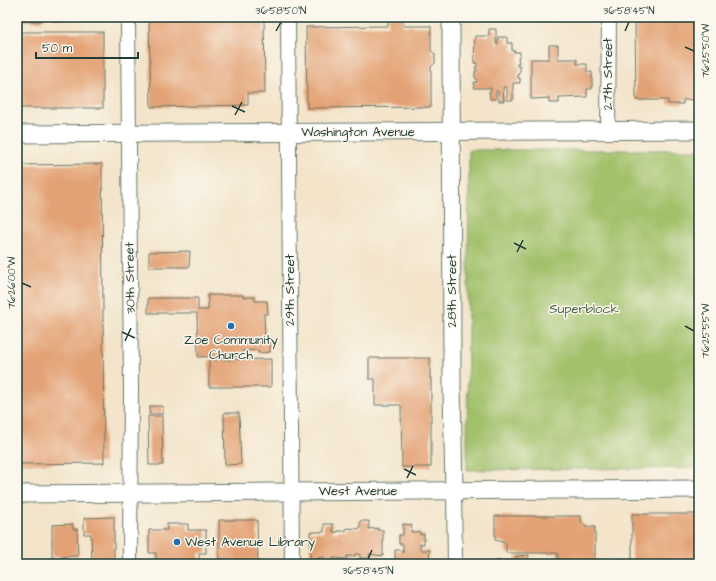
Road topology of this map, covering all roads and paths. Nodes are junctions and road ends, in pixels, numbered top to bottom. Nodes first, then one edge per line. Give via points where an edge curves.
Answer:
1 (128, 17) edge
2 (288, 17) edge
3 (451, 17) edge
4 (608, 17) edge
5 (608, 130) junction
6 (699, 130) edge
7 (452, 131) junction
8 (289, 132) junction
9 (17, 134) edge
10 (129, 134) junction
11 (699, 489) edge
12 (454, 491) junction
13 (292, 492) junction
14 (131, 493) junction
15 (17, 494) edge
16 (130, 564) edge
17 (292, 564) edge
18 (455, 564) edge

1 - 10 street, 30th Street
2 - 8 street, 29th Street
3 - 7 street, 28th Street
4 - 5 street, 27th Street
5 - 6 street, Washington Avenue
5 - 7 street, Washington Avenue
7 - 8 street, Washington Avenue
7 - 12 street, 28th Street
8 - 10 street, Washington Avenue
8 - 13 street, 29th Street
9 - 10 street, Washington Avenue
10 - 14 street, 30th Street
11 - 12 street, West Avenue
12 - 13 street, West Avenue
12 - 18 street, 28th Street
13 - 14 street, West Avenue
13 - 17 street, 29th Street
14 - 15 street, West Avenue
14 - 16 street, 30th Street

